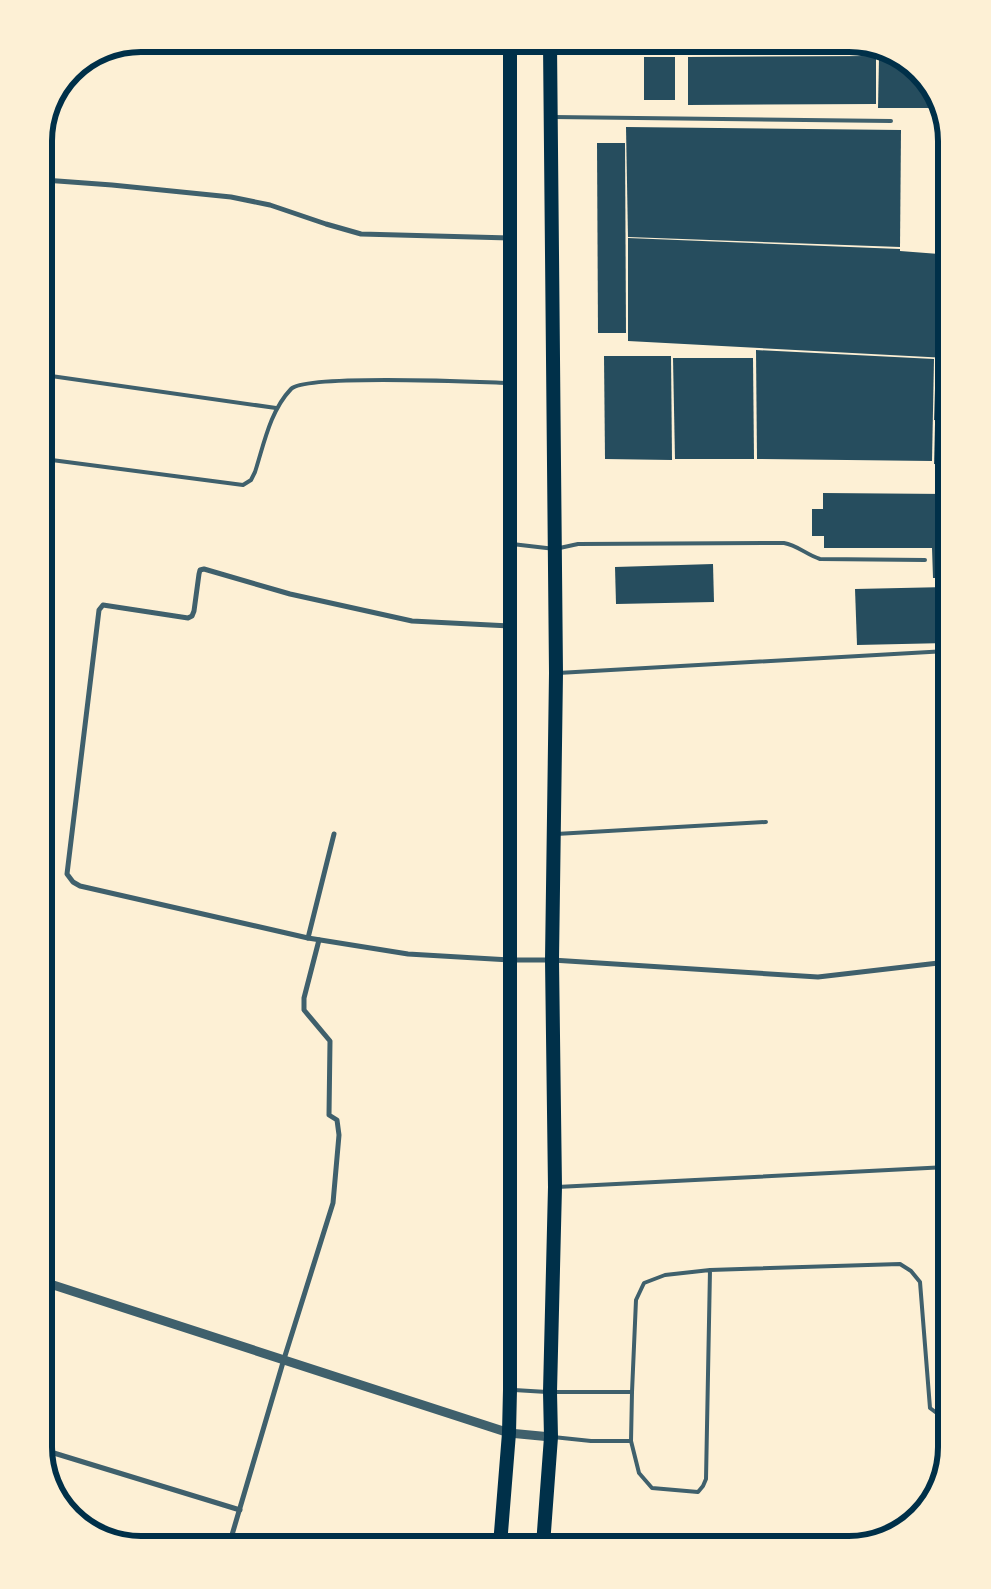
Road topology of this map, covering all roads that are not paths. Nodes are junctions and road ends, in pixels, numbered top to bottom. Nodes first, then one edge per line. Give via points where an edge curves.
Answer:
1 (510, 53) edge
2 (550, 53) edge
3 (550, 117) junction
4 (891, 121) dead end
5 (53, 181) edge
6 (510, 238) junction
7 (53, 376) edge
8 (510, 383) junction
9 (276, 408) junction
10 (53, 460) edge
11 (510, 544) junction
12 (555, 549) junction
13 (926, 560) dead end
14 (510, 626) junction
15 (938, 652) edge
16 (556, 673) junction
17 (766, 822) dead end
18 (334, 834) dead end
19 (553, 834) junction
20 (308, 938) junction
21 (319, 940) junction
22 (510, 960) junction
23 (552, 960) junction
24 (938, 963) edge
25 (938, 1167) edge
26 (555, 1187) junction
27 (710, 1270) junction
28 (52, 1285) edge
29 (284, 1359) junction
30 (510, 1390) junction
31 (550, 1392) junction
32 (632, 1392) junction
33 (938, 1414) edge
34 (509, 1433) junction
35 (551, 1437) junction
36 (631, 1441) junction
37 (52, 1453) edge
38 (240, 1510) junction
39 (232, 1536) edge
40 (501, 1537) edge
41 (544, 1537) edge

1 - 6 highway
2 - 3 highway
3 - 4 lane
3 - 12 highway
5 - 6 street via 230,196 361,234
6 - 8 highway
7 - 9 lane
8 - 9 lane via 432,380 316,382 293,387
8 - 11 highway
9 - 10 lane via 255,472 243,485
11 - 12 lane
11 - 14 highway
12 - 13 lane via 578,544 784,543 820,559
12 - 16 highway
14 - 20 street via 412,621 290,594 204,569 200,570 194,611 188,618 106,605 99,610 67,874 80,886
14 - 22 highway
15 - 16 lane
16 - 19 highway
17 - 19 lane
18 - 20 street
19 - 23 highway
20 - 21 street
21 - 22 street via 408,954
21 - 29 street via 304,998 304,1010 330,1041 329,1115 337,1120 339,1135 333,1203
22 - 23 street
22 - 30 highway
23 - 24 street via 818,977
23 - 26 highway
25 - 26 lane
26 - 31 highway
27 - 32 lane via 665,1275 644,1283 636,1300
27 - 33 lane via 900,1264 920,1282 930,1408
27 - 36 lane via 706,1479 703,1486 698,1492 652,1488 639,1473
28 - 29 street
29 - 34 street
29 - 38 street
30 - 31 lane
30 - 34 highway
31 - 32 lane
31 - 35 highway
32 - 36 lane
34 - 35 street
34 - 40 highway
35 - 36 lane
35 - 41 highway
37 - 38 street
38 - 39 street

